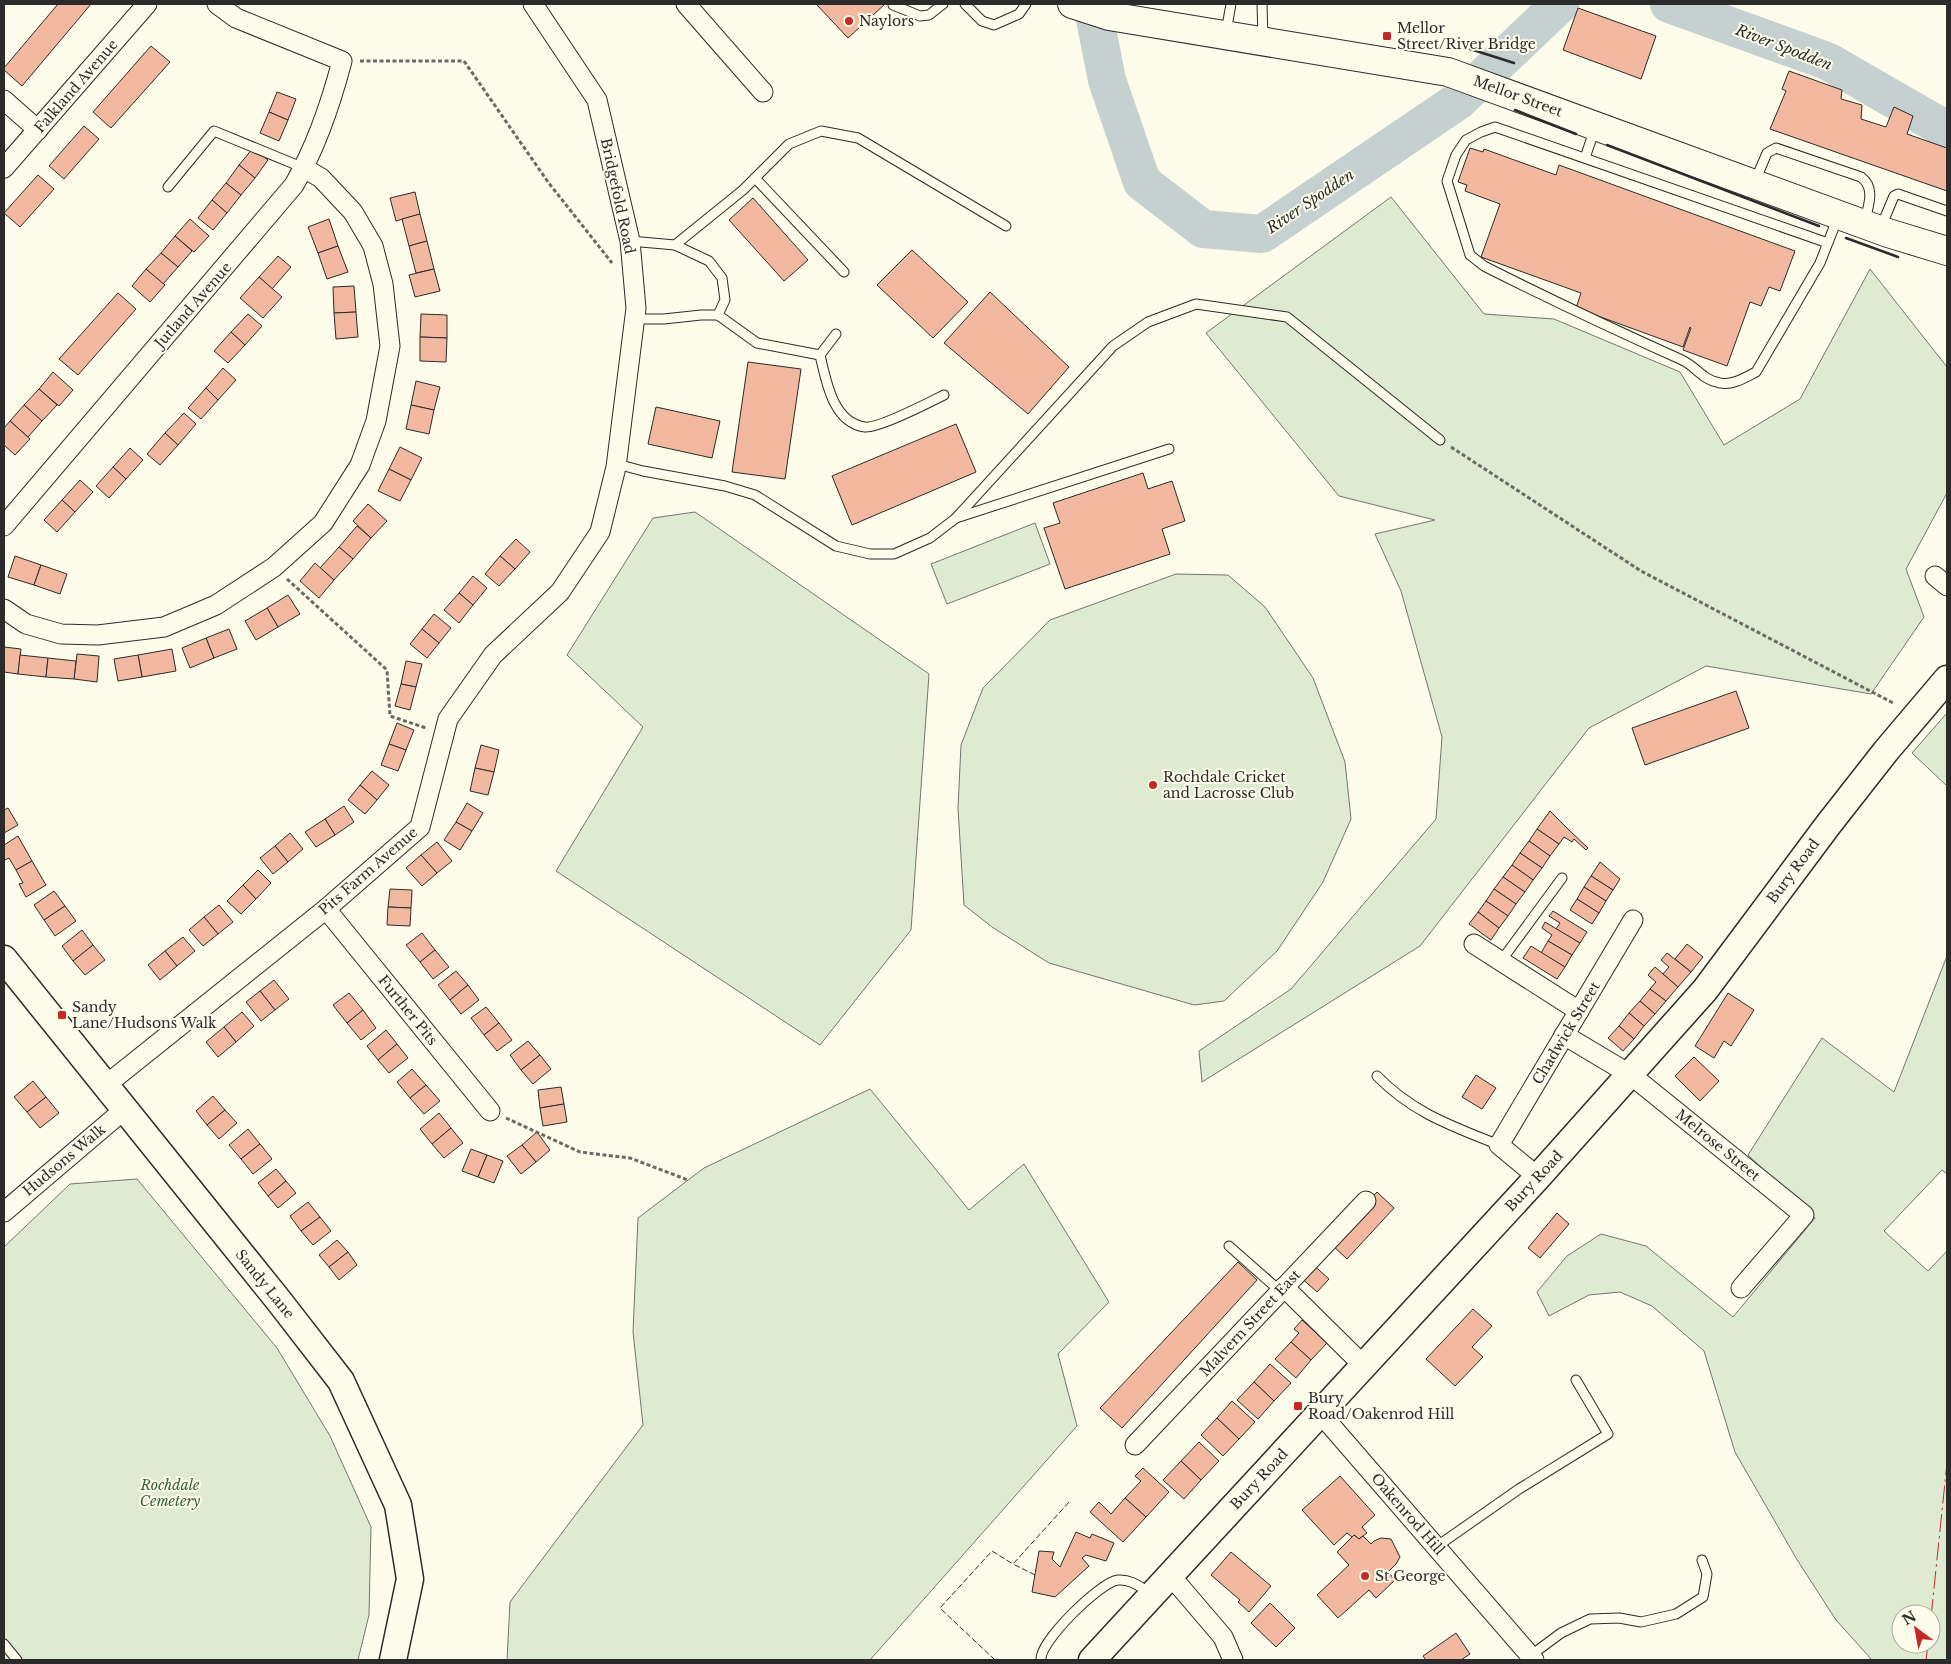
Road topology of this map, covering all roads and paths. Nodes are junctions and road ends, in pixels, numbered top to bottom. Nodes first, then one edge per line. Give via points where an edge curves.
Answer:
1 (147, 4) edge
2 (217, 4) edge
3 (533, 4) edge
4 (686, 4) edge
5 (943, 4) edge
6 (964, 4) edge
7 (1026, 4) edge
8 (1072, 4) edge
9 (1231, 4) edge
10 (1262, 4) edge
11 (893, 5) dead end
12 (1226, 35) junction
13 (1263, 41) junction
14 (342, 60) junction
15 (763, 92) dead end
16 (4, 100) edge
17 (1596, 125) junction
18 (38, 130) junction
19 (1585, 158) junction
20 (4, 168) edge
21 (304, 168) junction
22 (755, 178) junction
23 (1754, 184) junction
24 (168, 187) dead end
25 (1947, 211) edge
26 (1861, 223) junction
27 (1006, 226) dead end
28 (630, 241) junction
29 (1828, 244) junction
30 (675, 245) junction
31 (1947, 251) edge
32 (844, 272) dead end
33 (634, 290) junction
34 (718, 315) junction
35 (634, 319) junction
36 (836, 334) dead end
37 (820, 355) junction
38 (944, 395) dead end
39 (1440, 440) joint
40 (1170, 449) dead end
41 (616, 465) junction
42 (956, 518) junction
43 (4, 526) edge
44 (274, 567) junction
45 (4, 608) edge
46 (1947, 679) edge
47 (1917, 715) junction
48 (444, 734) junction
49 (1562, 878) dead end
50 (326, 909) junction
51 (1633, 920) dead end
52 (1474, 944) dead end
53 (4, 959) edge
54 (1501, 961) junction
55 (1578, 1011) junction
56 (1564, 1036) junction
57 (1631, 1075) junction
58 (1376, 1076) dead end
59 (106, 1085) junction
60 (125, 1109) junction
61 (490, 1111) joint
62 (1499, 1145) junction
63 (1538, 1177) junction
64 (688, 1180) dead end
65 (1366, 1200) dead end
66 (4, 1212) edge
67 (1229, 1246) dead end
68 (1741, 1288) dead end
69 (1282, 1289) junction
70 (1364, 1366) junction
71 (1576, 1380) dead end
72 (1320, 1413) junction
73 (1135, 1445) dead end
74 (1436, 1547) junction
75 (1702, 1560) dead end
76 (1170, 1575) junction
77 (1152, 1595) junction
78 (4, 1644) edge
79 (1532, 1658) edge
80 (17, 1660) edge
81 (393, 1660) edge
82 (1040, 1660) edge
83 (1092, 1660) edge
84 (1233, 1660) edge

1 - 18 street, Falkland Avenue
2 - 14 street via 236,18
3 - 28 street, Bridgefold Road via 597,100
4 - 15 street
5 - 11 lane via 929,15 920,16
6 - 7 lane via 982,21 994,25 1019,14
8 - 12 main road, Mellor Street via 1109,16
9 - 12 lane
10 - 13 lane
12 - 13 main road, Mellor Street
13 - 17 main road, Mellor Street via 1448,72
14 - 21 street, Jutland Avenue via 334,94
14 - 33 path via 464,62 548,182
16 - 18 street
17 - 19 lane
17 - 23 main road, Mellor Street
18 - 20 street, Falkland Avenue
19 - 29 lane
19 - 29 lane via 1495,127 1466,140 1456,155 1447,181 1470,255 1484,266 1579,314 1687,363 1704,378 1722,384 1756,372
21 - 24 lane via 214,131
21 - 43 street, Jutland Avenue via 294,185
21 - 44 street via 321,178 353,212 373,246 383,284 390,346 376,421 360,466 323,523
22 - 27 lane via 789,144 821,131 858,138
22 - 30 lane
22 - 32 lane
23 - 26 main road, Mellor Street
23 - 26 lane via 1767,154 1776,148 1861,177 1870,190
25 - 26 lane via 1898,194
26 - 29 lane
26 - 31 main road, Mellor Street
28 - 30 lane
28 - 33 street, Bridgefold Road
30 - 34 lane via 709,261 722,278 725,300
33 - 35 street, Bridgefold Road
34 - 35 lane
34 - 37 lane via 757,343
35 - 41 street, Bridgefold Road
36 - 37 lane
37 - 38 lane via 836,407 850,422 866,427 890,420
39 - 42 lane via 1287,318 1196,304 1148,322 1113,346
39 - 47 path via 1641,570
40 - 42 lane
41 - 42 lane via 755,495 836,546 870,554 894,554 930,538
41 - 48 street, Pits Farm Avenue via 600,532 560,592 493,655 448,719
44 - 45 street via 216,605 164,627 98,636 61,634 26,624
44 - 48 path via 387,670 390,716
46 - 47 main road, Bury Road
47 - 57 main road, Bury Road via 1828,825 1705,990
48 - 50 street, Pits Farm Avenue via 420,827
49 - 54 lane
50 - 59 street, Pits Farm Avenue
50 - 61 street, Further Pits
51 - 55 street, Chadwick Street
52 - 54 street
53 - 59 main road, Sandy Lane
54 - 55 street
55 - 56 street, Chadwick Street
56 - 57 street, Melrose Street
56 - 62 street, Chadwick Street
57 - 63 main road, Bury Road
57 - 68 street, Melrose Street via 1804,1215
58 - 62 lane via 1393,1093 1434,1119
59 - 60 main road, Sandy Lane
60 - 66 street, Hudsons Walk
60 - 81 main road, Sandy Lane via 341,1381 398,1505 410,1579
61 - 64 path via 580,1152 630,1158
62 - 63 street
63 - 70 main road, Bury Road
65 - 69 street, Malvern Street East
67 - 69 lane
69 - 70 street
69 - 73 street, Malvern Street East
70 - 72 main road, Bury Road
71 - 74 lane via 1608,1434 1519,1489
72 - 74 street, Oakenrod Hill
72 - 76 main road, Bury Road
74 - 79 street, Oakenrod Hill
75 - 79 lane via 1707,1574 1703,1597 1676,1614 1641,1622 1619,1618 1590,1619 1561,1633
76 - 77 main road, Bury Road
76 - 84 street via 1222,1637
77 - 82 lane via 1124,1580 1102,1587 1047,1643
77 - 83 main road, Bury Road
78 - 80 lane

